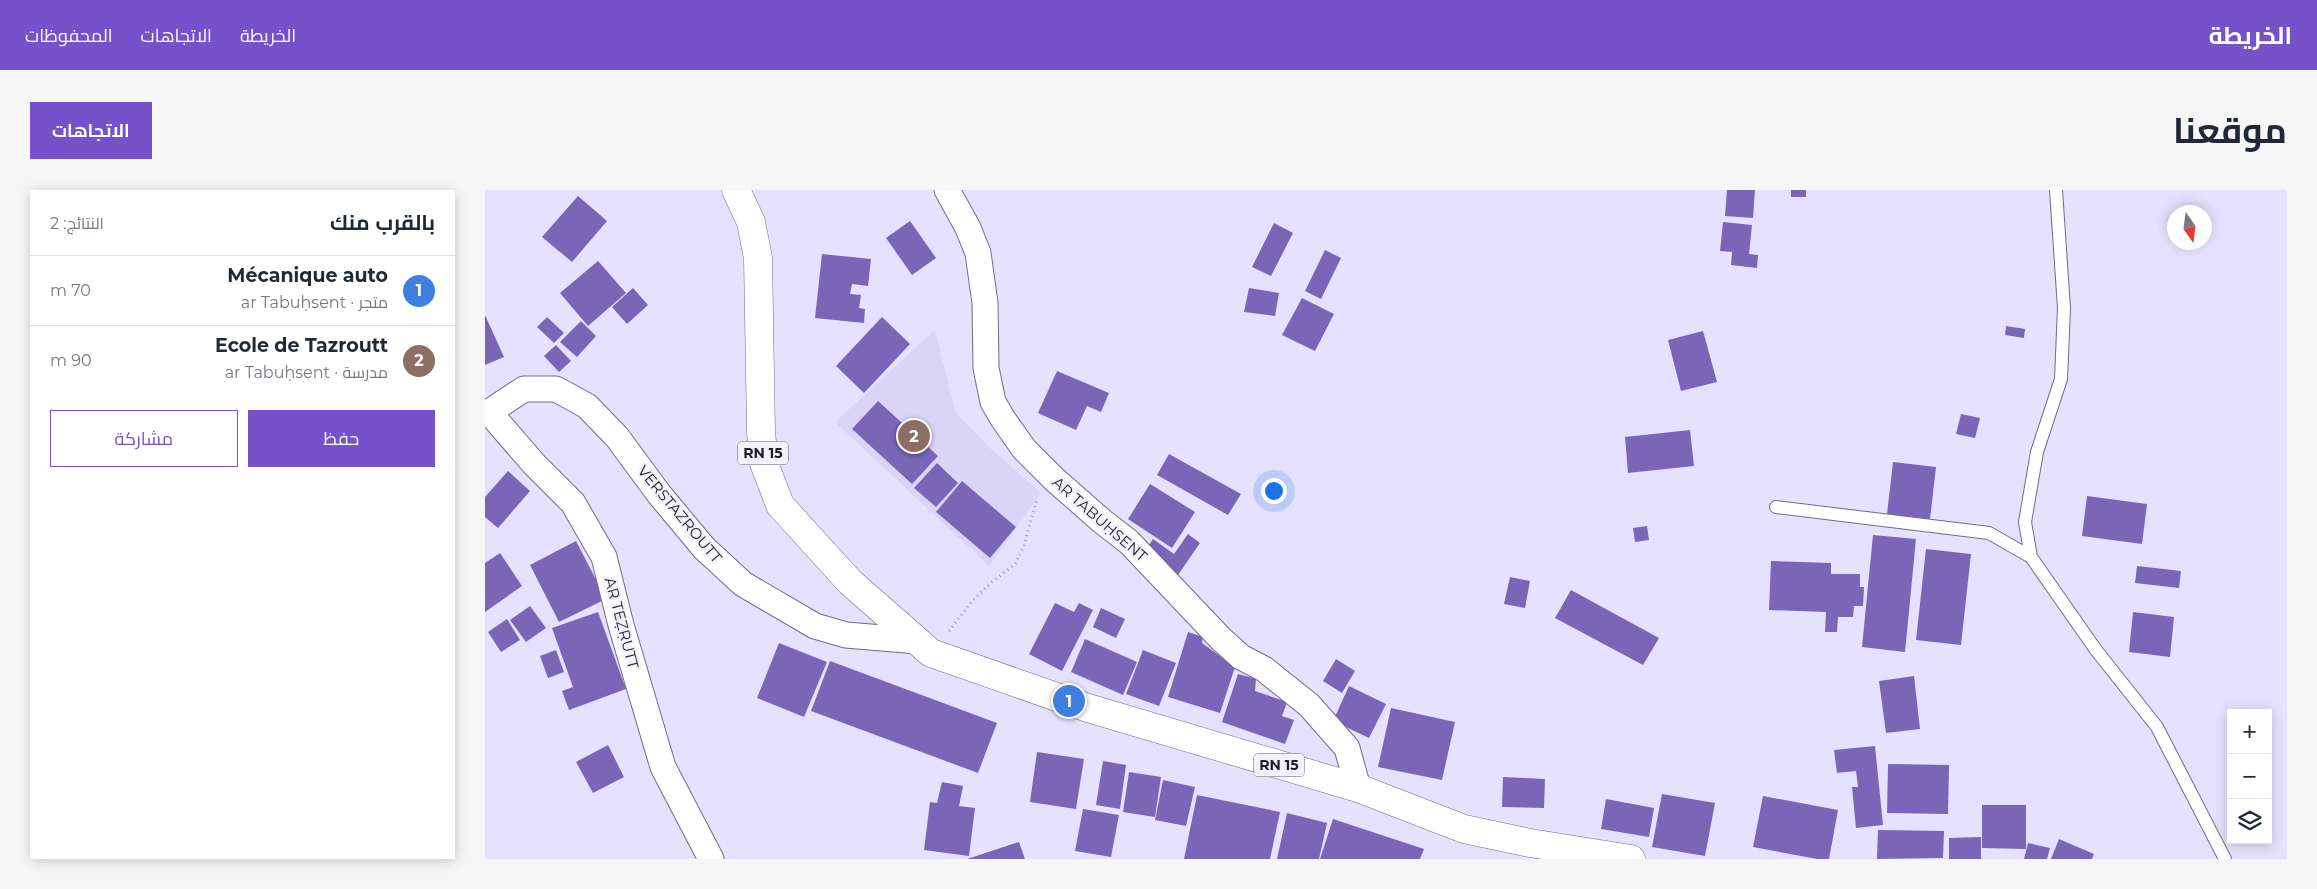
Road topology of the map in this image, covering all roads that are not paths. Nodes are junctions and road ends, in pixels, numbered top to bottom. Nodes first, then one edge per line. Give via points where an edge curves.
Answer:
1 (736, 190) edge
2 (947, 190) edge
3 (2056, 190) edge
4 (487, 412) edge
5 (1776, 508) dead end
6 (2031, 557) junction
7 (925, 647) junction
8 (1359, 788) junction
9 (711, 859) edge
10 (1631, 859) edge
11 (2225, 859) edge

1 - 7 main road, RN 15 via 751,222 758,258 761,432 765,463 779,505 850,582
2 - 8 street, AR TABUḤSENT via 968,228 977,253 985,303 986,368 993,402 1024,449 1129,542 1241,657 1263,669 1309,705 1347,748
3 - 6 lane via 2065,308 2061,380 2037,452 2025,522
4 - 7 street, VERSTAZROUTT via 524,389 556,388 587,406 617,437 705,548 743,584 815,626 847,635
4 - 9 street, AR TEẒṚUTT via 573,503 604,557 663,767
5 - 6 lane via 1989,533
6 - 11 lane via 2095,650 2157,727
7 - 8 main road, RN 15 via 1088,708
8 - 10 main road, RN 15 via 1464,829

